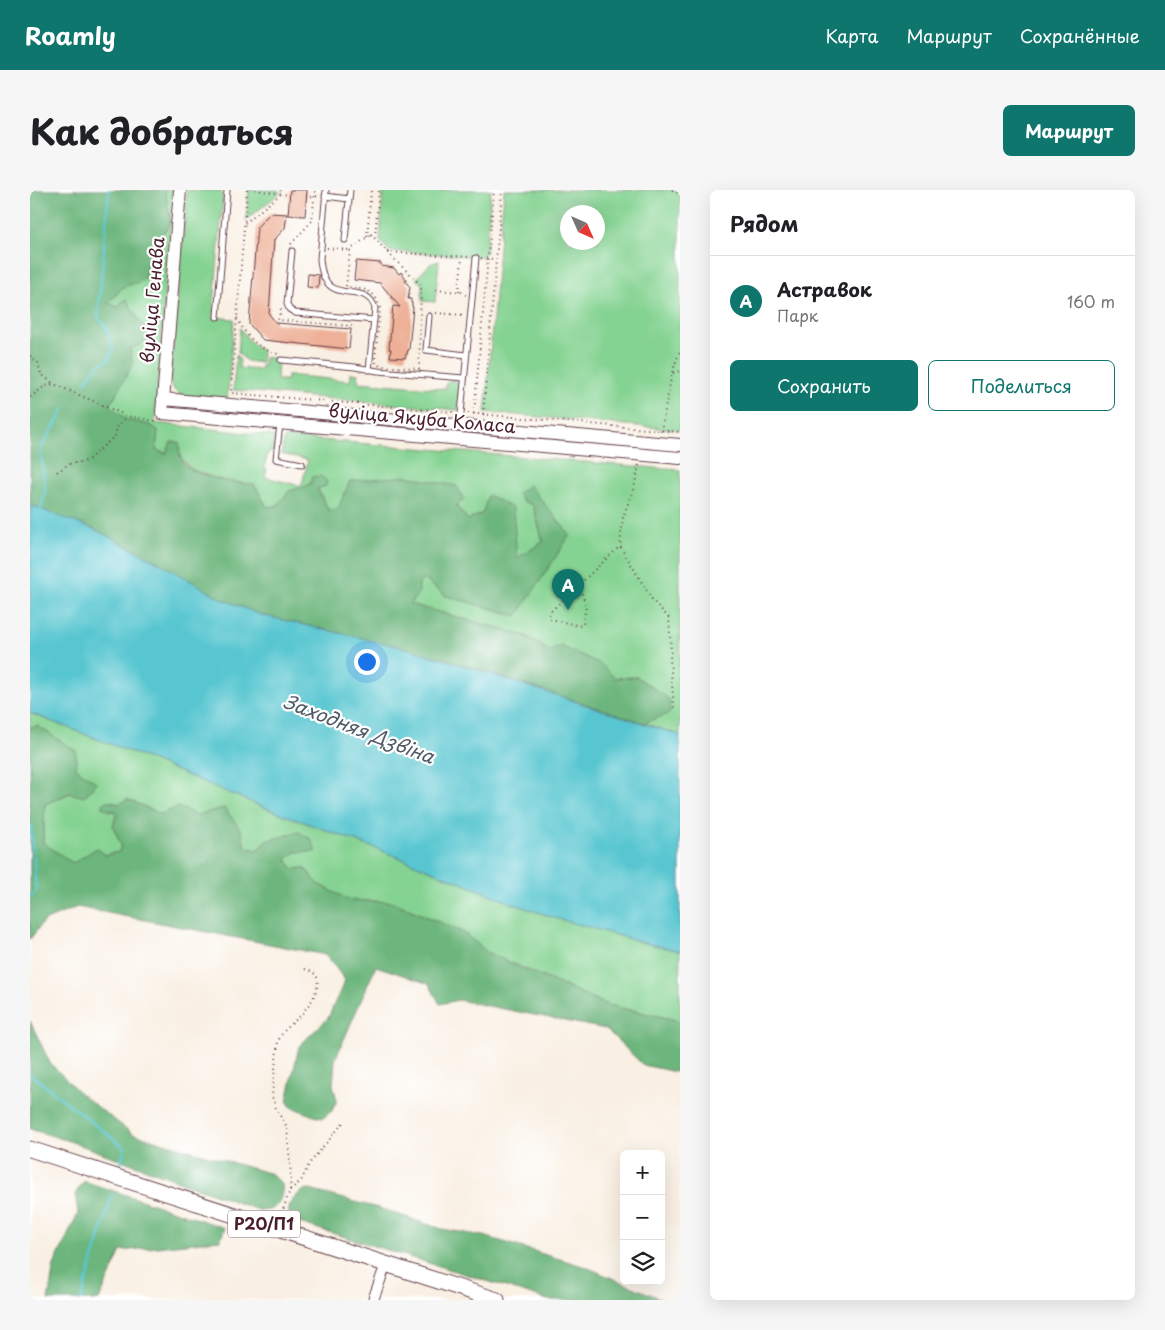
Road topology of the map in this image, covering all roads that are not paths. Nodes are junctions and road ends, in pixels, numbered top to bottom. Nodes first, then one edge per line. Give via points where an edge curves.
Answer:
1 (180, 190) edge
2 (227, 190) edge
3 (350, 190) edge
4 (325, 193) edge
5 (349, 199) junction
6 (345, 240) dead end
7 (290, 250) road end
8 (476, 258) road end
9 (430, 314) road end
10 (217, 316) dead end
11 (374, 320) junction
12 (466, 355) junction
13 (281, 360) dead end
14 (369, 370) junction
15 (464, 378) junction
16 (163, 399) junction
17 (158, 417) joint
18 (358, 417) junction
19 (280, 424) junction
20 (460, 425) junction
21 (357, 431) junction
22 (579, 436) junction
23 (680, 445) edge
24 (578, 450) junction
25 (680, 458) edge
26 (302, 464) dead end
27 (30, 1149) edge
28 (386, 1264) junction
29 (373, 1300) edge
30 (496, 1300) edge

1 - 16 street, вуліца Генава
2 - 10 lane
3 - 5 lane
4 - 5 lane
4 - 11 lane via 321,269 333,289 370,298 375,308
5 - 6 lane
7 - 11 lane via 289,310
8 - 12 lane
9 - 12 lane via 426,350
11 - 14 lane
12 - 15 lane
13 - 14 lane
14 - 15 lane
15 - 20 lane
16 - 17 street, вуліца Генава
16 - 18 street, вуліца Якуба Коласа
17 - 19 street, вуліца Якуба Коласа
18 - 20 street, вуліца Якуба Коласа
18 - 21 street
19 - 21 street, вуліца Якуба Коласа
19 - 26 lane via 276,459
20 - 22 street, вуліца Якуба Коласа
21 - 24 street, вуліца Якуба Коласа
22 - 23 street, вуліца Якуба Коласа
22 - 24 street
24 - 25 street, вуліца Якуба Коласа
27 - 28 main road, Р20/П1
28 - 29 street
28 - 30 main road, Р20/П1

